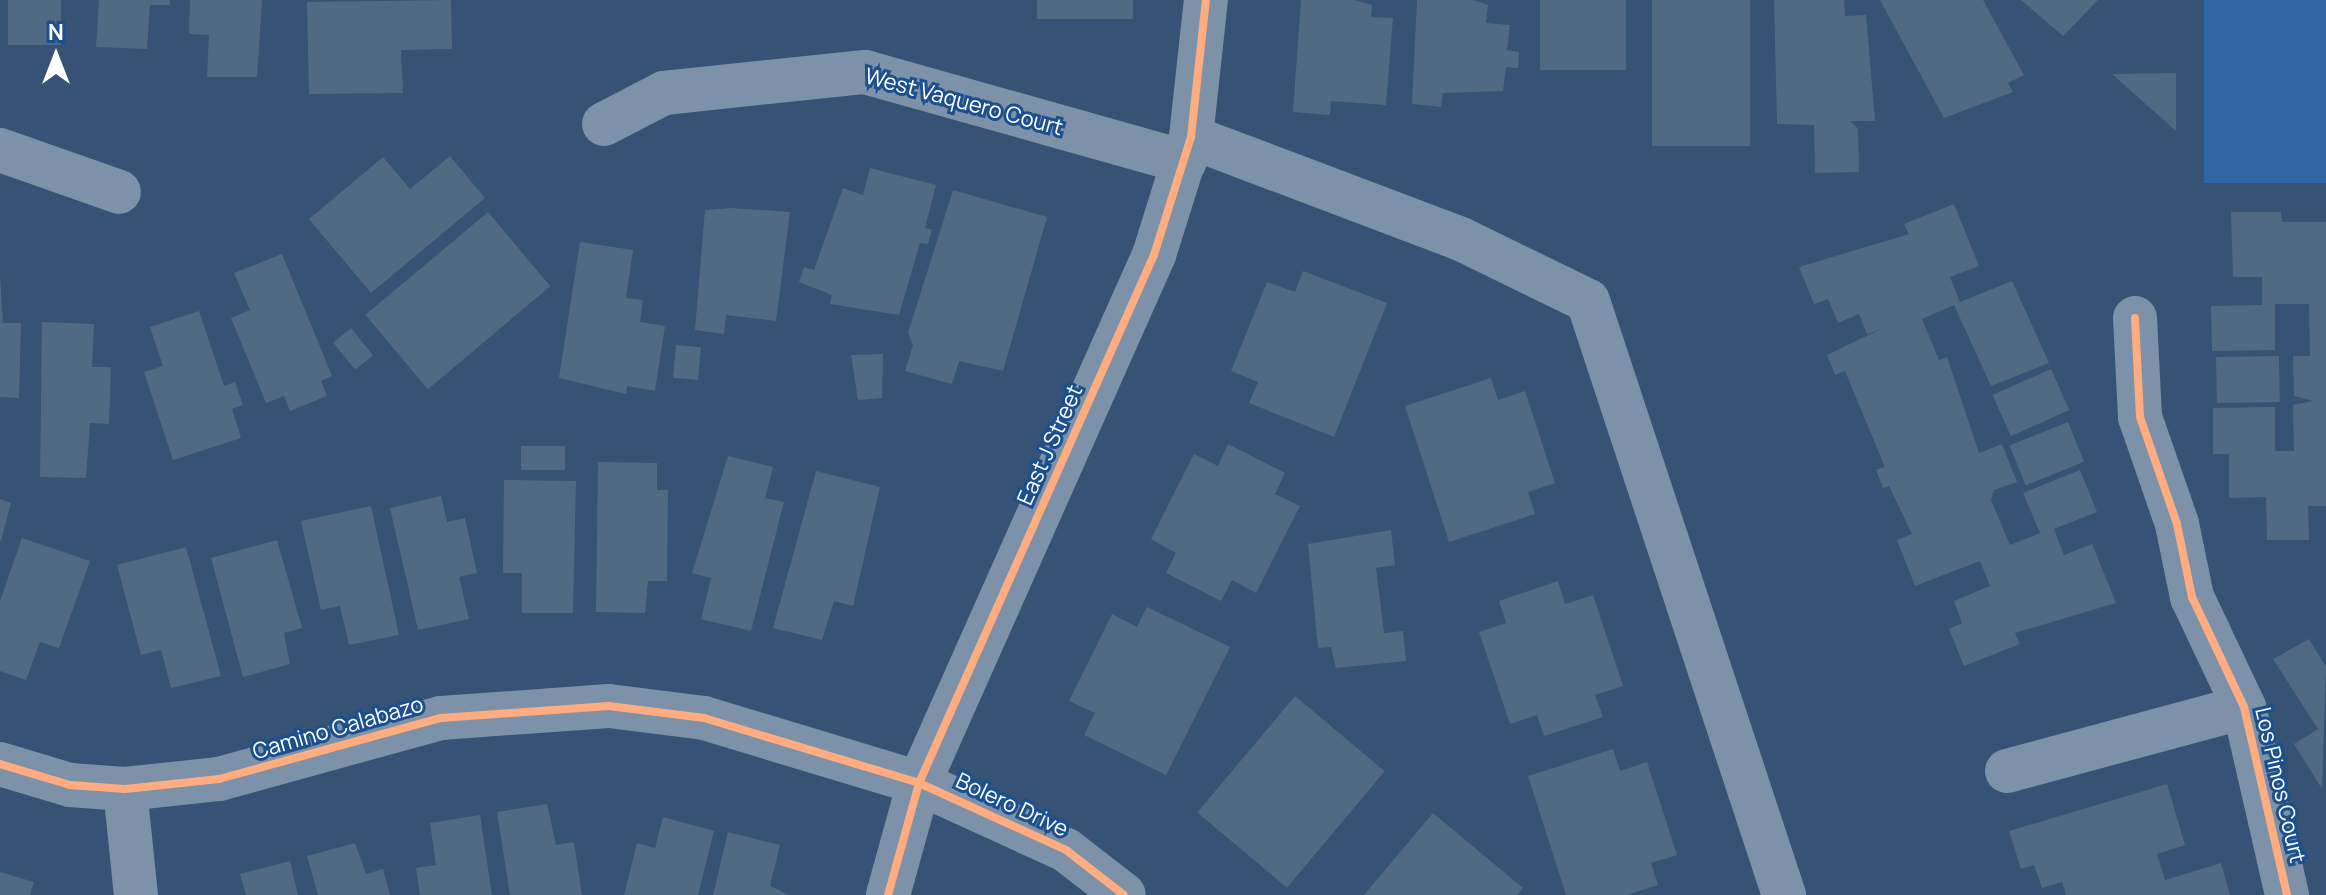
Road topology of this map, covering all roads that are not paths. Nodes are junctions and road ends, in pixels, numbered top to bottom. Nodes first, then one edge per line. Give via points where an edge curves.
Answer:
1 (1206, 0) edge
2 (604, 124) dead end
3 (0, 150) edge
4 (1188, 150) junction
5 (119, 192) dead end
6 (2135, 318) dead end
7 (2244, 707) junction
8 (0, 764) edge
9 (2007, 771) dead end
10 (919, 783) junction
11 (125, 789) junction
12 (136, 895) edge
13 (888, 895) edge
14 (1124, 895) edge
15 (1784, 895) edge
16 (2287, 895) edge

1 - 4 street, East J Street
2 - 4 street, West Vaquero Court via 664,93 865,72
3 - 5 street
4 - 10 street, East J Street via 1154,255
4 - 15 street, West Vaquero Court via 1461,239 1588,301
6 - 7 street, Los Pinos Court via 2140,417 2177,524 2192,597
7 - 9 street, Los Pinos Court
7 - 16 street, Los Pinos Court
8 - 11 street, Camino Calabazo via 70,785
10 - 11 street, Camino Calabazo via 704,718 609,706 441,718 219,779
10 - 13 street, East J Street
10 - 14 street, Bolero Drive via 1066,850
11 - 12 street

